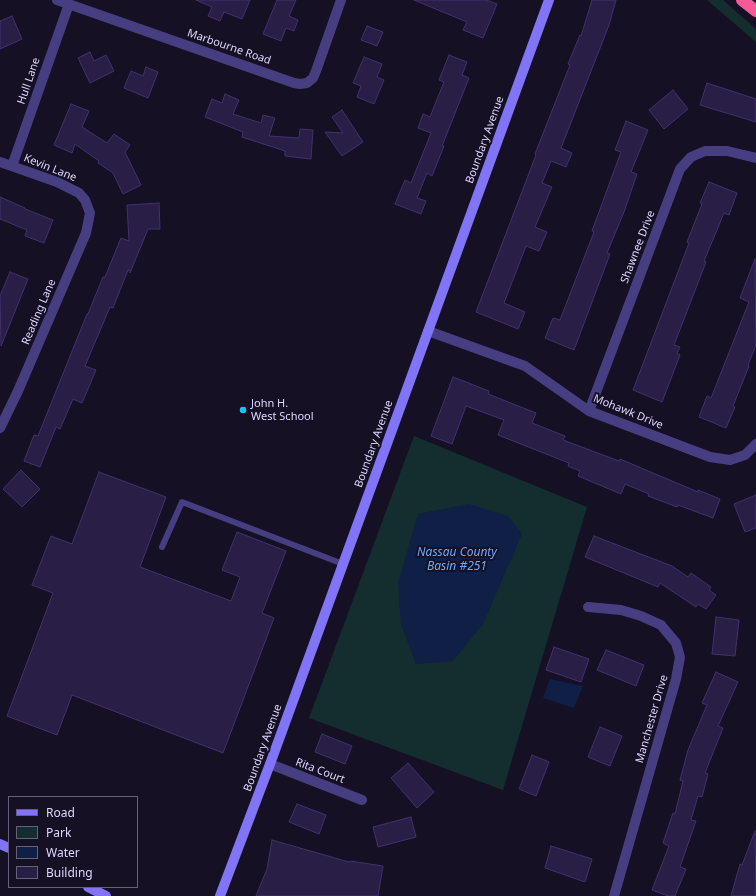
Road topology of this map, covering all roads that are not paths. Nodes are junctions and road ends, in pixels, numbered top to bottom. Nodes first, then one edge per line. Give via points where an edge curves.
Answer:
1 (57, 0) edge
2 (342, 0) edge
3 (549, 0) edge
4 (742, 0) edge
5 (69, 4) junction
6 (756, 11) edge
7 (756, 158) edge
8 (0, 162) edge
9 (12, 166) junction
10 (86, 204) joint
11 (428, 331) junction
12 (589, 411) junction
13 (0, 428) edge
14 (756, 444) edge
15 (162, 547) dead end
16 (343, 564) junction
17 (588, 607) dead end
18 (270, 764) junction
19 (362, 800) dead end
20 (90, 888) edge
21 (106, 896) edge
22 (220, 896) edge
23 (614, 896) edge

1 - 5 street, Marbourne Road
2 - 5 street, Marbourne Road via 316,71 307,83 300,84
3 - 11 main road, Boundary Avenue
4 - 6 highway
5 - 9 street, Hull Lane
7 - 12 street, Shawnee Drive via 727,151 705,151 691,157 680,169
8 - 9 street, Kevin Lane
9 - 10 street, Kevin Lane via 79,193
10 - 13 street, Reading Lane via 90,213 86,233
11 - 12 street, Mohawk Drive via 524,366
11 - 16 main road, Boundary Avenue
12 - 14 street, Mohawk Drive via 710,457 730,460 745,455
15 - 16 lane via 182,502
16 - 18 main road, Boundary Avenue
17 - 23 street, Manchester Drive via 621,610 661,625 676,643 680,657 676,679
18 - 19 street, Rita Court
18 - 22 main road, Boundary Avenue
20 - 21 main road

